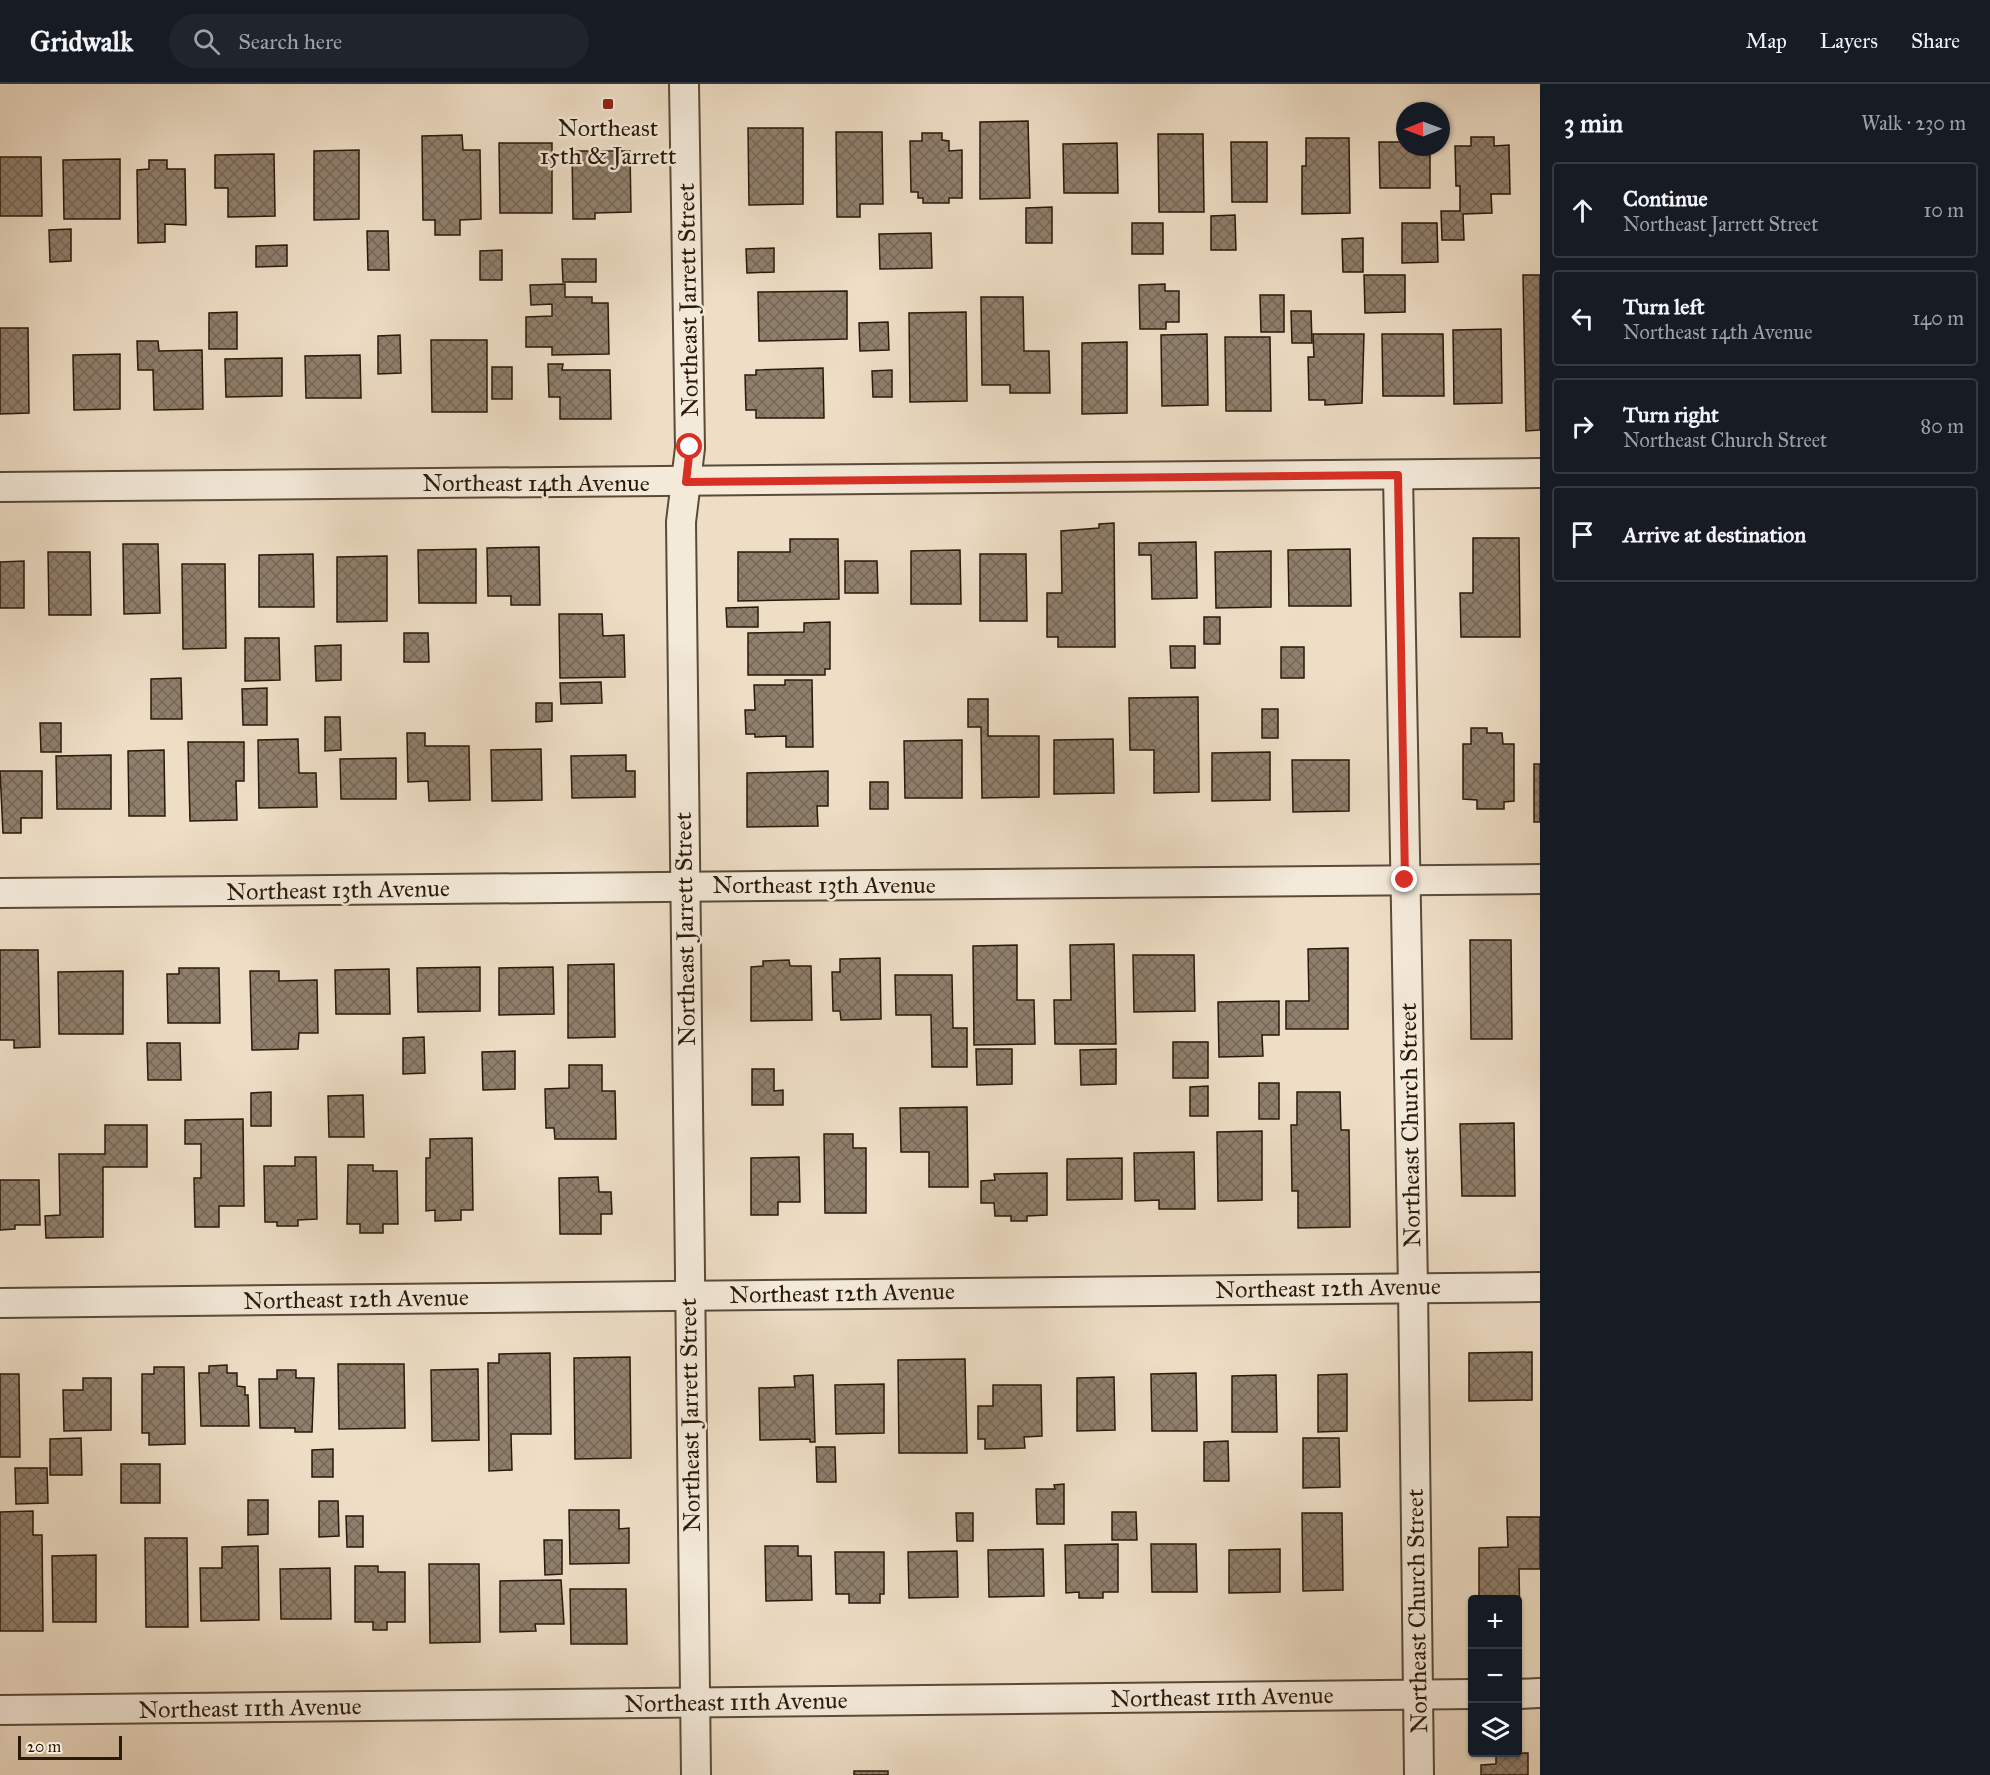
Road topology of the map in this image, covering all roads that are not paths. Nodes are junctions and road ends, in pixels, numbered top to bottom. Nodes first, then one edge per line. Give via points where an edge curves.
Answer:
1 (684, 84) edge
2 (1540, 473) edge
3 (1398, 475) junction
4 (686, 482) junction
5 (0, 487) edge
6 (1540, 879) edge
7 (1405, 880) junction
8 (684, 886) junction
9 (0, 893) edge
10 (1413, 1287) junction
11 (1540, 1287) edge
12 (688, 1295) junction
13 (0, 1303) edge
14 (1540, 1693) edge
15 (1468, 1694) edge
16 (1522, 1694) edge
17 (1418, 1695) junction
18 (694, 1703) junction
19 (0, 1710) edge
20 (696, 1775) edge
21 (1419, 1775) edge

1 - 4 street, Northeast Jarrett Street via 690,447
2 - 3 street, Northeast 14th Avenue
3 - 4 street, Northeast 14th Avenue
3 - 7 street, Northeast Church Street
4 - 5 street, Northeast 14th Avenue
4 - 8 street, Northeast Jarrett Street via 681,522
6 - 7 street, Northeast 13th Avenue
7 - 8 street, Northeast 13th Avenue
7 - 10 street, Northeast Church Street
8 - 9 street, Northeast 13th Avenue
8 - 12 street, Northeast Jarrett Street
10 - 11 street, Northeast 12th Avenue
10 - 12 street, Northeast 12th Avenue
10 - 17 street, Northeast Church Street
12 - 13 street, Northeast 12th Avenue
12 - 18 street, Northeast Jarrett Street
14 - 16 street
15 - 17 street, Northeast 11th Avenue
17 - 18 street, Northeast 11th Avenue
17 - 21 street, Northeast Church Street
18 - 19 street, Northeast 11th Avenue
18 - 20 street, Northeast Jarrett Street

